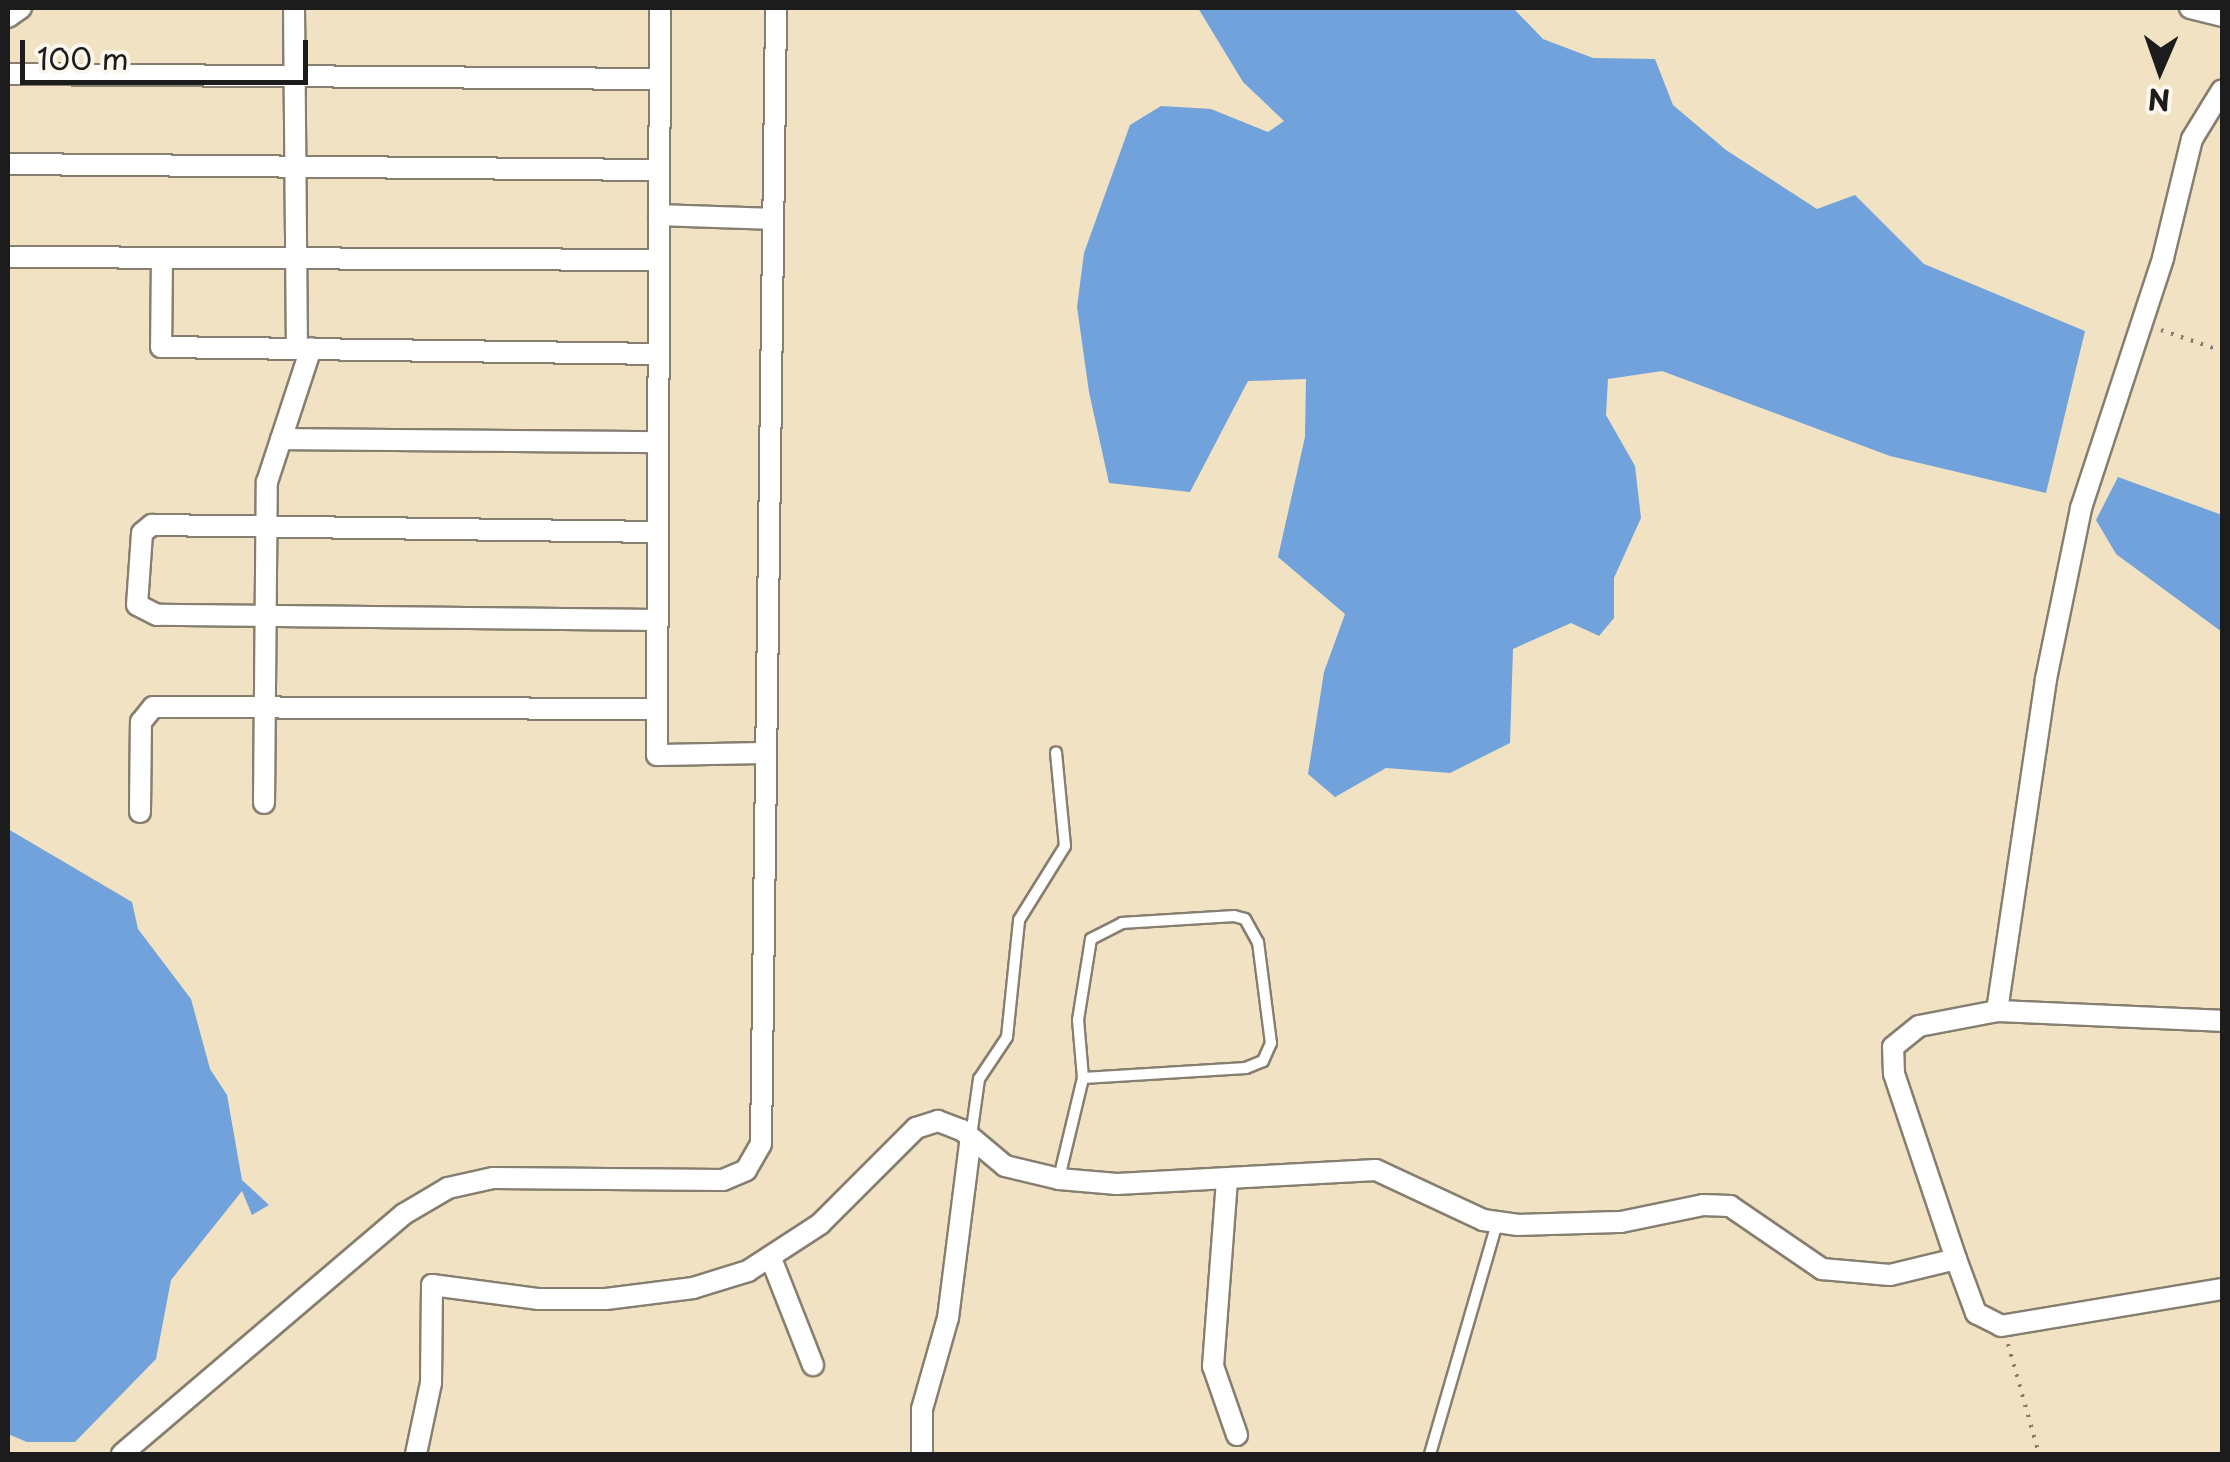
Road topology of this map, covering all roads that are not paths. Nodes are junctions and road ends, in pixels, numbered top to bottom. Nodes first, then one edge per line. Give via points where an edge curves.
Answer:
1 (294, 8) edge
2 (660, 8) edge
3 (776, 8) edge
4 (2190, 8) edge
5 (2222, 16) edge
6 (8, 74) edge
7 (297, 75) junction
8 (660, 80) junction
9 (2221, 98) edge
10 (8, 164) edge
11 (297, 164) junction
12 (659, 170) junction
13 (659, 215) junction
14 (773, 219) junction
15 (8, 257) edge
16 (162, 258) junction
17 (298, 259) junction
18 (659, 260) junction
19 (304, 348) junction
20 (658, 354) junction
21 (281, 438) junction
22 (658, 442) junction
23 (267, 527) junction
24 (656, 532) junction
25 (266, 617) junction
26 (656, 620) junction
27 (656, 709) junction
28 (265, 710) junction
29 (1056, 752) dead end
30 (766, 753) junction
31 (264, 802) dead end
32 (140, 812) dead end
33 (1997, 1010) junction
34 (2222, 1021) edge
35 (1084, 1078) junction
36 (971, 1137) junction
37 (1058, 1179) junction
38 (1228, 1180) junction
39 (1496, 1224) junction
40 (1956, 1258) junction
41 (772, 1261) junction
42 (2222, 1289) edge
43 (813, 1365) dead end
44 (1237, 1434) dead end
45 (122, 1454) edge
46 (416, 1454) edge
47 (922, 1454) edge
48 (1430, 1454) edge

1 - 7 street
2 - 8 street
3 - 14 street
4 - 5 street
6 - 7 street
7 - 8 street
7 - 11 street
8 - 12 street
9 - 33 street via 2192,139 2070,556
10 - 11 street
11 - 12 street
11 - 17 street
12 - 13 street
13 - 14 street
13 - 18 street
14 - 30 street
15 - 16 street
16 - 17 street
16 - 19 street via 161,347
17 - 18 street
17 - 19 street
18 - 20 street
19 - 20 street
19 - 21 street
20 - 22 street
21 - 22 street
21 - 23 street via 267,482
22 - 24 street
23 - 24 street
23 - 25 street
23 - 25 street via 145,526 136,605 156,616
24 - 26 street
25 - 26 street
25 - 28 street
26 - 27 street
27 - 28 street
27 - 30 street via 657,756
28 - 31 street
28 - 32 street via 145,711
29 - 36 lane via 1066,846 1019,920 1007,1036 979,1079
30 - 45 street via 761,1144 746,1170 723,1180 493,1178 448,1188 404,1214
33 - 34 street
33 - 40 street via 1920,1026 1897,1040 1890,1056
35 - 35 lane via 1081,972 1097,932 1122,922 1246,919 1258,942 1268,1008 1271,1043 1263,1060 1246,1068
35 - 37 lane
36 - 37 street via 1005,1166
36 - 41 street via 946,1122 916,1128 842,1206
36 - 47 street via 948,1318 922,1409
37 - 38 street
38 - 39 street via 1376,1170
38 - 44 street via 1212,1366
39 - 40 street via 1620,1222 1716,1204 1754,1217 1822,1269 1906,1273
39 - 48 lane
40 - 42 street via 1976,1313 2001,1326
41 - 43 street
41 - 46 street via 693,1288 620,1298 560,1300 432,1285 432,1384

